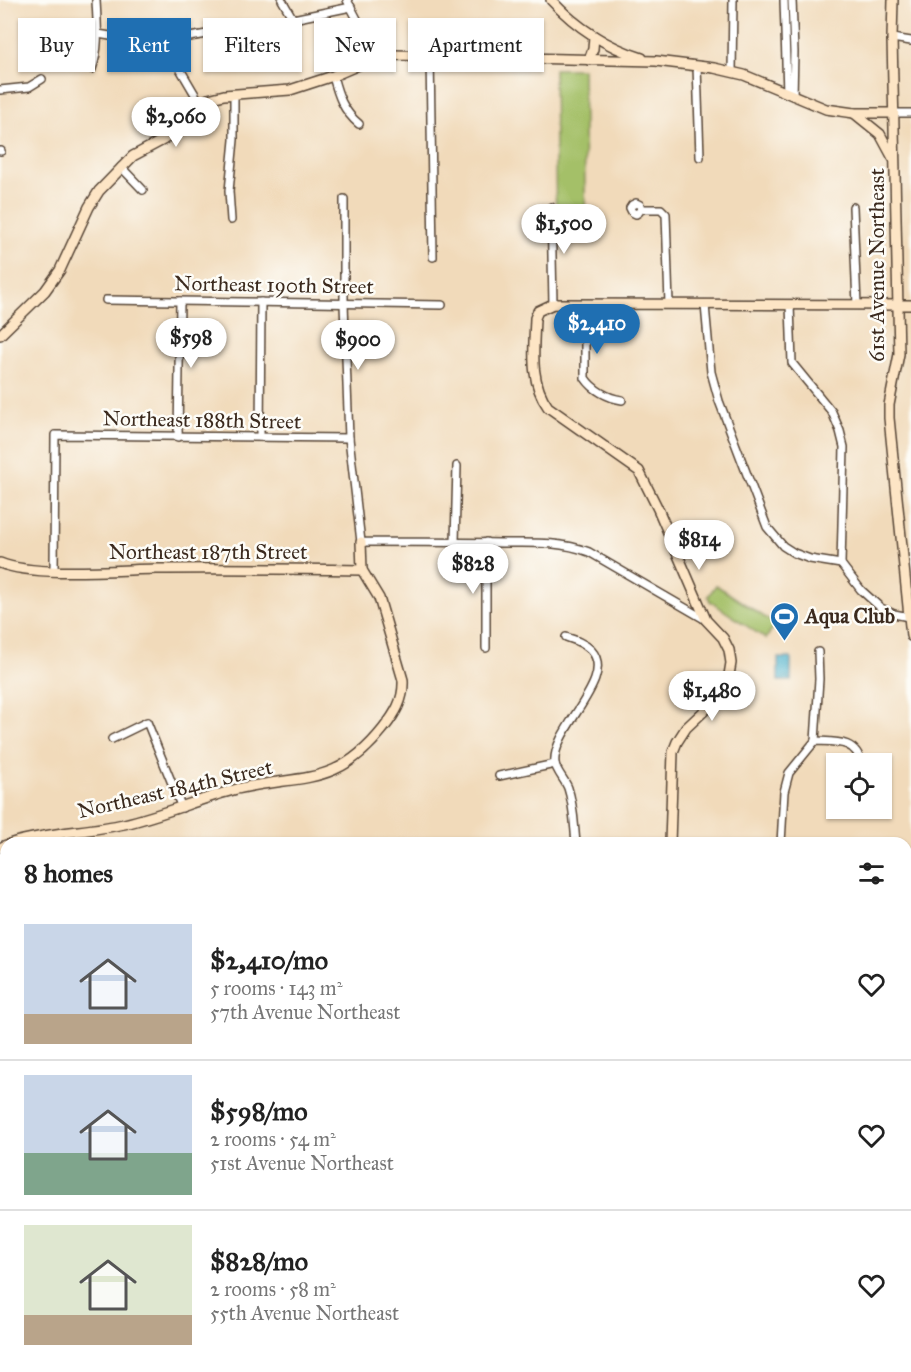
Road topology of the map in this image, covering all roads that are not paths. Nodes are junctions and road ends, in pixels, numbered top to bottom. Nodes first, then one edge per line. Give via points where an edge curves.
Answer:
1 (96, 0) edge
2 (282, 0) edge
3 (550, 0) edge
4 (733, 0) edge
5 (784, 0) edge
6 (792, 0) edge
7 (893, 0) edge
8 (349, 3) edge
9 (357, 18) edge
10 (98, 34) junction
11 (107, 35) edge
12 (594, 36) junction
13 (892, 38) junction
14 (911, 41) edge
15 (544, 59) edge
16 (95, 60) edge
17 (589, 60) junction
18 (656, 61) junction
19 (697, 66) junction
20 (182, 72) edge
21 (342, 72) edge
22 (430, 72) edge
23 (732, 72) junction
24 (333, 76) junction
25 (42, 80) dead end
26 (0, 90) edge
27 (234, 94) junction
28 (790, 95) junction
29 (200, 103) junction
30 (854, 113) junction
31 (893, 113) junction
32 (911, 113) edge
33 (359, 124) dead end
34 (700, 156) dead end
35 (895, 161) junction
36 (121, 167) junction
37 (142, 190) dead end
38 (344, 199) dead end
39 (551, 207) dead end
40 (853, 207) dead end
41 (641, 209) dead end
42 (231, 219) dead end
43 (433, 257) dead end
44 (106, 300) dead end
45 (180, 301) junction
46 (261, 302) junction
47 (344, 304) junction
48 (553, 304) junction
49 (585, 304) junction
50 (669, 304) junction
51 (442, 305) dead end
52 (705, 305) junction
53 (790, 305) junction
54 (857, 305) junction
55 (898, 305) junction
56 (911, 305) edge
57 (0, 335) edge
58 (622, 400) dead end
59 (177, 437) junction
60 (260, 437) junction
61 (349, 438) junction
62 (457, 466) dead end
63 (361, 542) junction
64 (455, 542) junction
65 (486, 542) junction
66 (0, 563) edge
67 (841, 564) junction
68 (362, 570) junction
69 (54, 571) junction
70 (909, 617) junction
71 (706, 620) junction
72 (911, 636) edge
73 (566, 637) dead end
74 (486, 648) dead end
75 (818, 652) dead end
76 (112, 739) dead end
77 (815, 741) junction
78 (858, 753) edge
79 (555, 764) junction
80 (499, 776) dead end
81 (182, 808) junction
82 (48, 837) edge
83 (576, 837) edge
84 (670, 837) edge
85 (781, 837) edge

1 - 10 street
2 - 8 street via 292,19
3 - 12 street
4 - 23 street
5 - 28 street
6 - 28 street via 794,52
7 - 13 street, 61st Avenue Northeast
8 - 9 street
10 - 11 street
10 - 16 street
12 - 17 street
12 - 18 street via 627,53
13 - 14 street
13 - 31 street, 61st Avenue Northeast
15 - 17 street
17 - 18 street
18 - 19 street
19 - 23 street
19 - 34 street
20 - 29 street
21 - 24 street
22 - 43 street
23 - 28 street
24 - 27 street via 290,90
24 - 33 street via 339,98
25 - 26 street via 29,87
27 - 29 street
27 - 42 street
28 - 30 street via 826,109
29 - 36 street via 170,136
30 - 31 street
30 - 35 street via 880,134
31 - 32 street
31 - 35 street, 61st Avenue Northeast
35 - 55 street, 61st Avenue Northeast
36 - 37 street
36 - 57 street via 89,207 60,270 45,291
38 - 47 street
39 - 48 street
40 - 54 street
41 - 50 street via 661,209 666,214
44 - 45 street, Northeast 190th Street
45 - 46 street, Northeast 190th Street
45 - 59 street
46 - 47 street, Northeast 190th Street
46 - 60 street
47 - 51 street, Northeast 190th Street
47 - 61 street
48 - 49 street
48 - 71 street via 538,311 535,318 534,372 541,398 548,407 639,471
49 - 50 street
49 - 58 street via 585,378 611,398
50 - 52 street
52 - 53 street
52 - 67 street via 711,372 767,527 783,546 795,553
53 - 54 street
53 - 67 street via 792,363 832,412 844,447
54 - 55 street
55 - 56 street
55 - 70 street, 61st Avenue Northeast via 899,354 889,418
59 - 60 street, Northeast 188th Street
59 - 69 street, Northeast 188th Street via 55,435
60 - 61 street, Northeast 188th Street
61 - 63 street
62 - 64 street
63 - 64 street
63 - 68 street
64 - 65 street
65 - 71 street via 573,546
65 - 74 street
66 - 69 street, Northeast 187th Street
67 - 70 street via 875,603
68 - 69 street, Northeast 187th Street
68 - 81 street, Northeast 184th Street via 379,598 403,680 401,699 393,715 363,752 346,765 317,776 242,788
70 - 72 street, 61st Avenue Northeast
71 - 84 street via 729,650 730,676 719,697 677,742 672,765
73 - 79 street via 592,652 597,667 595,681 559,740
75 - 77 street
76 - 81 street via 147,722
77 - 78 street via 845,742
77 - 85 street via 789,773
79 - 80 street
79 - 83 street via 574,809
81 - 82 street, Northeast 184th Street via 125,824

